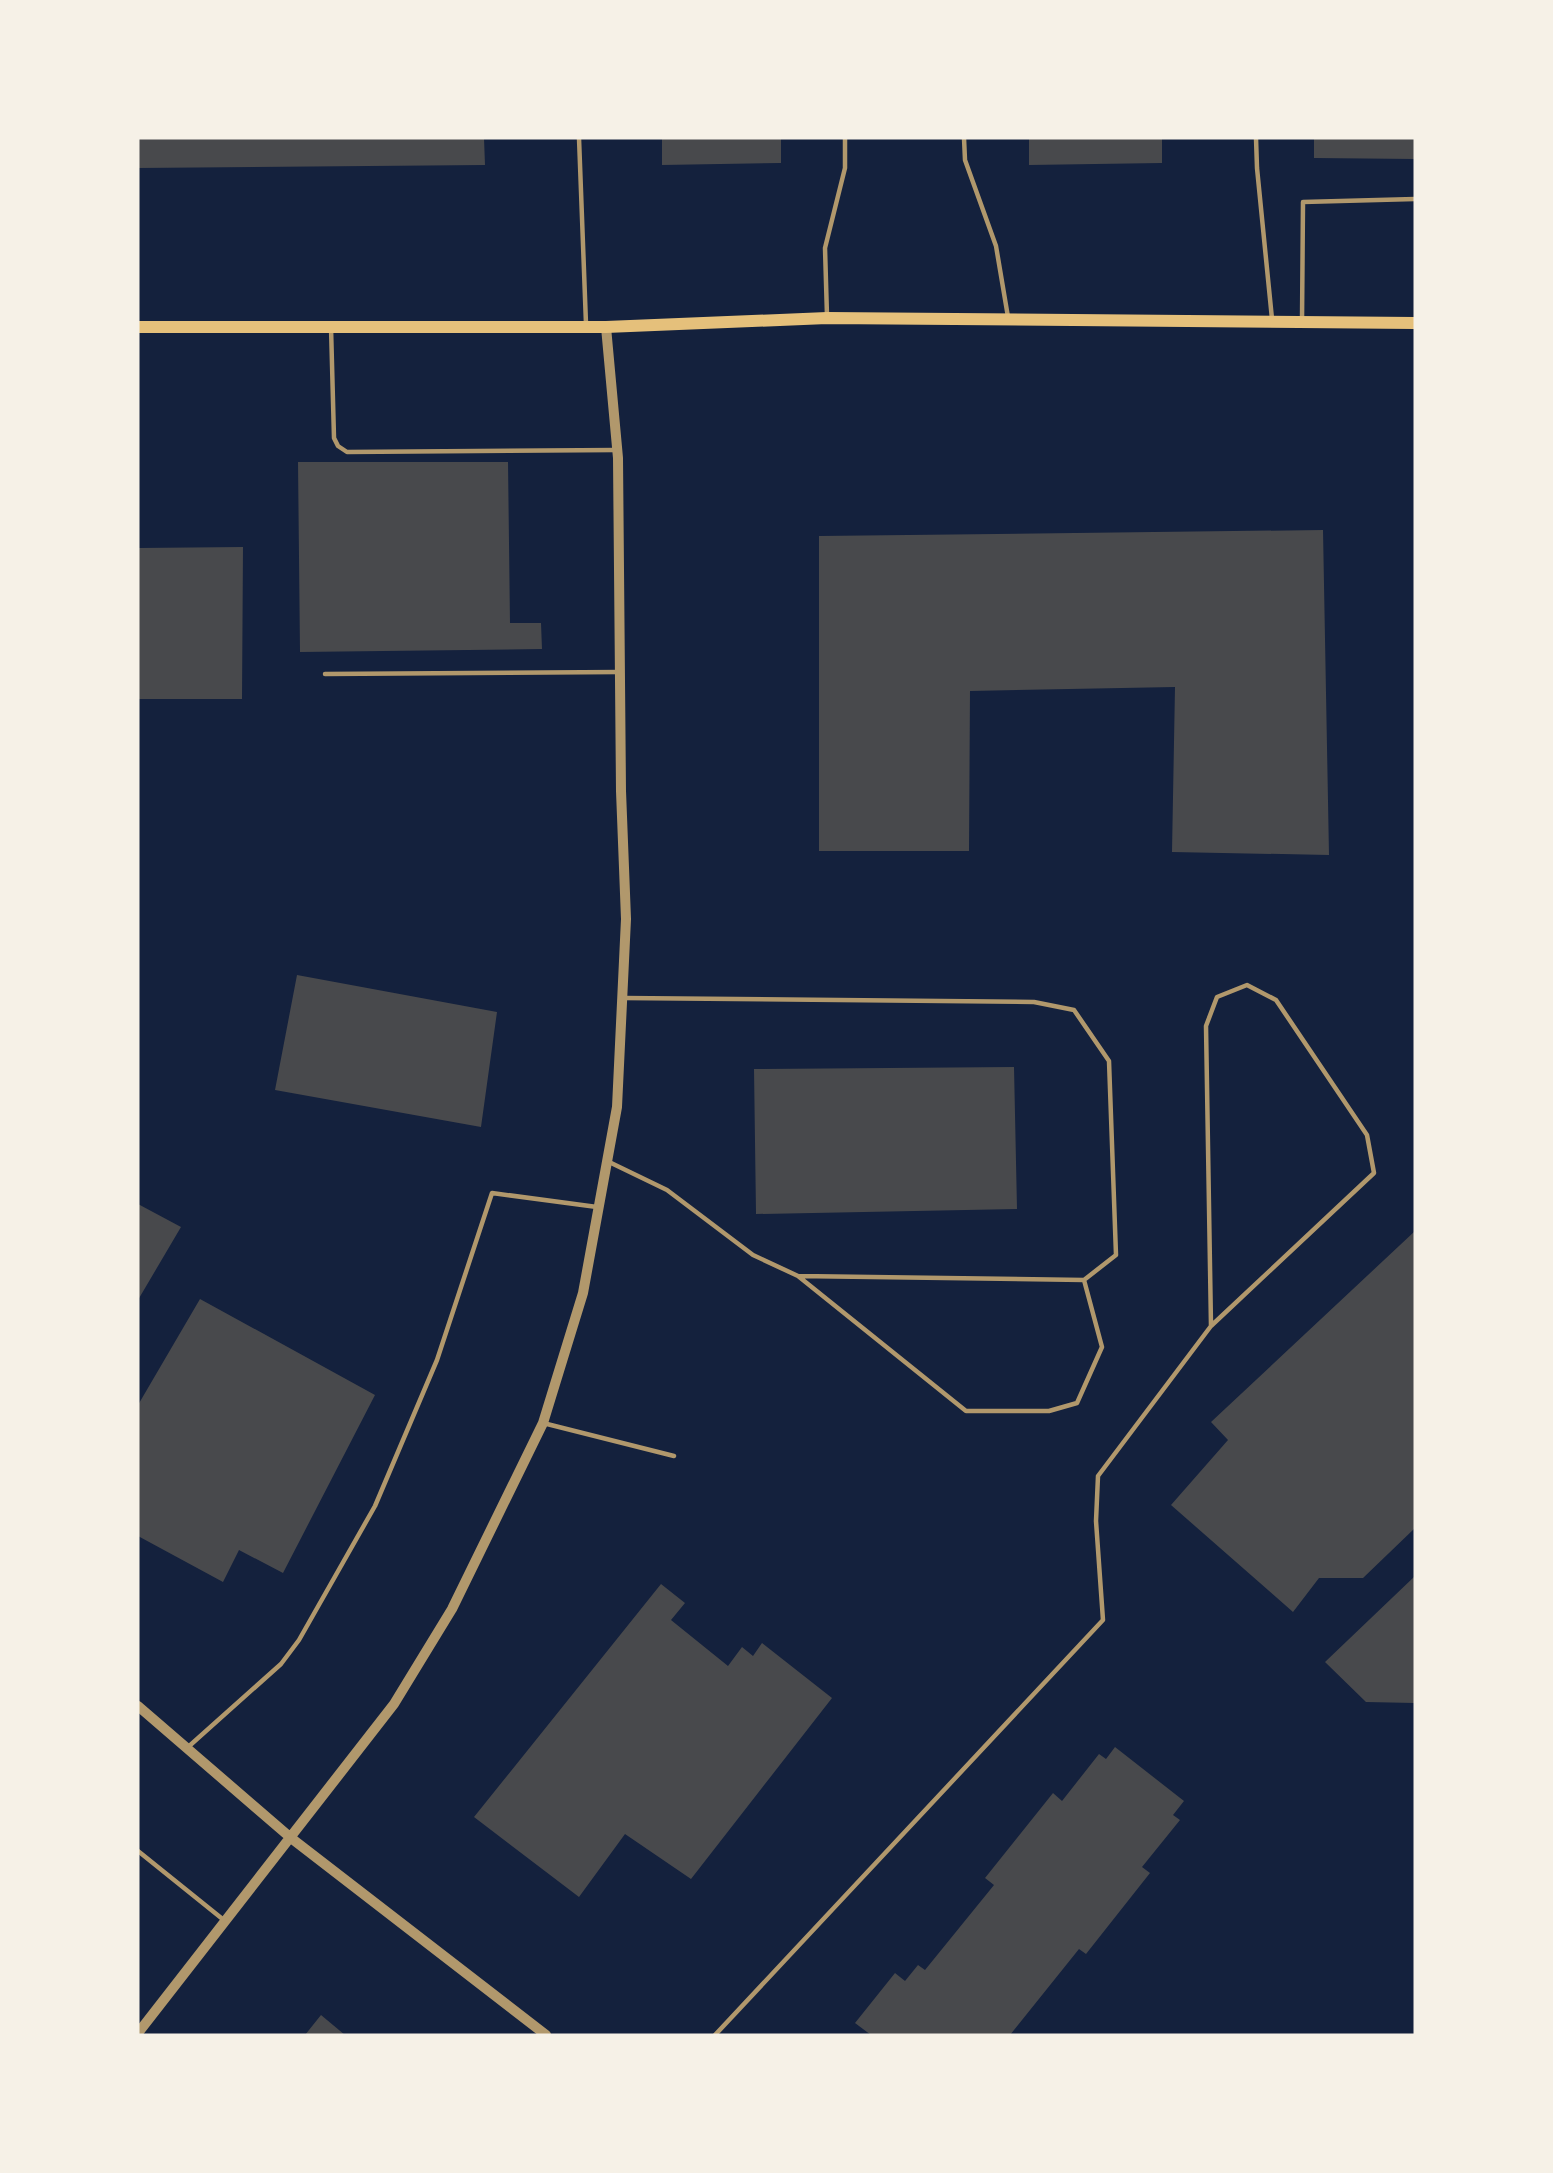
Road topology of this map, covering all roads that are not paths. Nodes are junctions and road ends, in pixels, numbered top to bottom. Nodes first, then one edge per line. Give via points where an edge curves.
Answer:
1 (579, 138) edge
2 (845, 138) edge
3 (964, 138) edge
4 (1256, 138) edge
5 (1415, 199) edge
6 (827, 318) junction
7 (1009, 320) junction
8 (1272, 322) junction
9 (1302, 322) junction
10 (1415, 323) edge
11 (138, 327) edge
12 (331, 327) junction
13 (586, 327) junction
14 (606, 327) junction
15 (617, 450) junction
16 (620, 672) junction
17 (325, 674) dead end
18 (622, 998) junction
19 (607, 1161) junction
20 (599, 1208) junction
21 (798, 1276) junction
22 (1084, 1280) junction
23 (1211, 1326) junction
24 (543, 1423) junction
25 (674, 1456) dead end
26 (138, 1706) edge
27 (187, 1748) junction
28 (291, 1838) junction
29 (139, 1854) edge
30 (226, 1921) junction
31 (138, 2033) edge
32 (546, 2035) edge
33 (715, 2035) edge

1 - 13 lane
2 - 6 lane via 845,168 825,248
3 - 7 lane via 964,160 996,246
4 - 8 lane
5 - 9 lane via 1303,202
6 - 7 main road
6 - 14 main road
7 - 8 main road
8 - 9 main road
9 - 10 main road
11 - 12 main road
12 - 13 main road
12 - 15 lane via 334,438 347,452
13 - 14 main road
14 - 15 street
15 - 16 street
16 - 17 lane
16 - 18 street via 626,919
18 - 19 street via 617,1107
18 - 22 lane via 1034,1002 1074,1010 1108,1062 1116,1255
19 - 20 street
19 - 21 lane via 667,1190 753,1255
20 - 24 street via 583,1293
20 - 27 lane via 492,1193 437,1360 375,1506 299,1640 281,1664
21 - 22 lane
21 - 22 lane via 966,1411 1049,1411 1077,1404 1102,1347
23 - 23 lane via 1206,1026 1217,997 1247,985 1276,1000 1367,1135 1374,1173
23 - 33 lane via 1098,1476 1096,1521 1103,1620
24 - 25 lane
24 - 28 street via 446,1618 394,1704
26 - 27 street
27 - 28 street
28 - 30 street
28 - 32 street
29 - 30 lane
30 - 31 street

